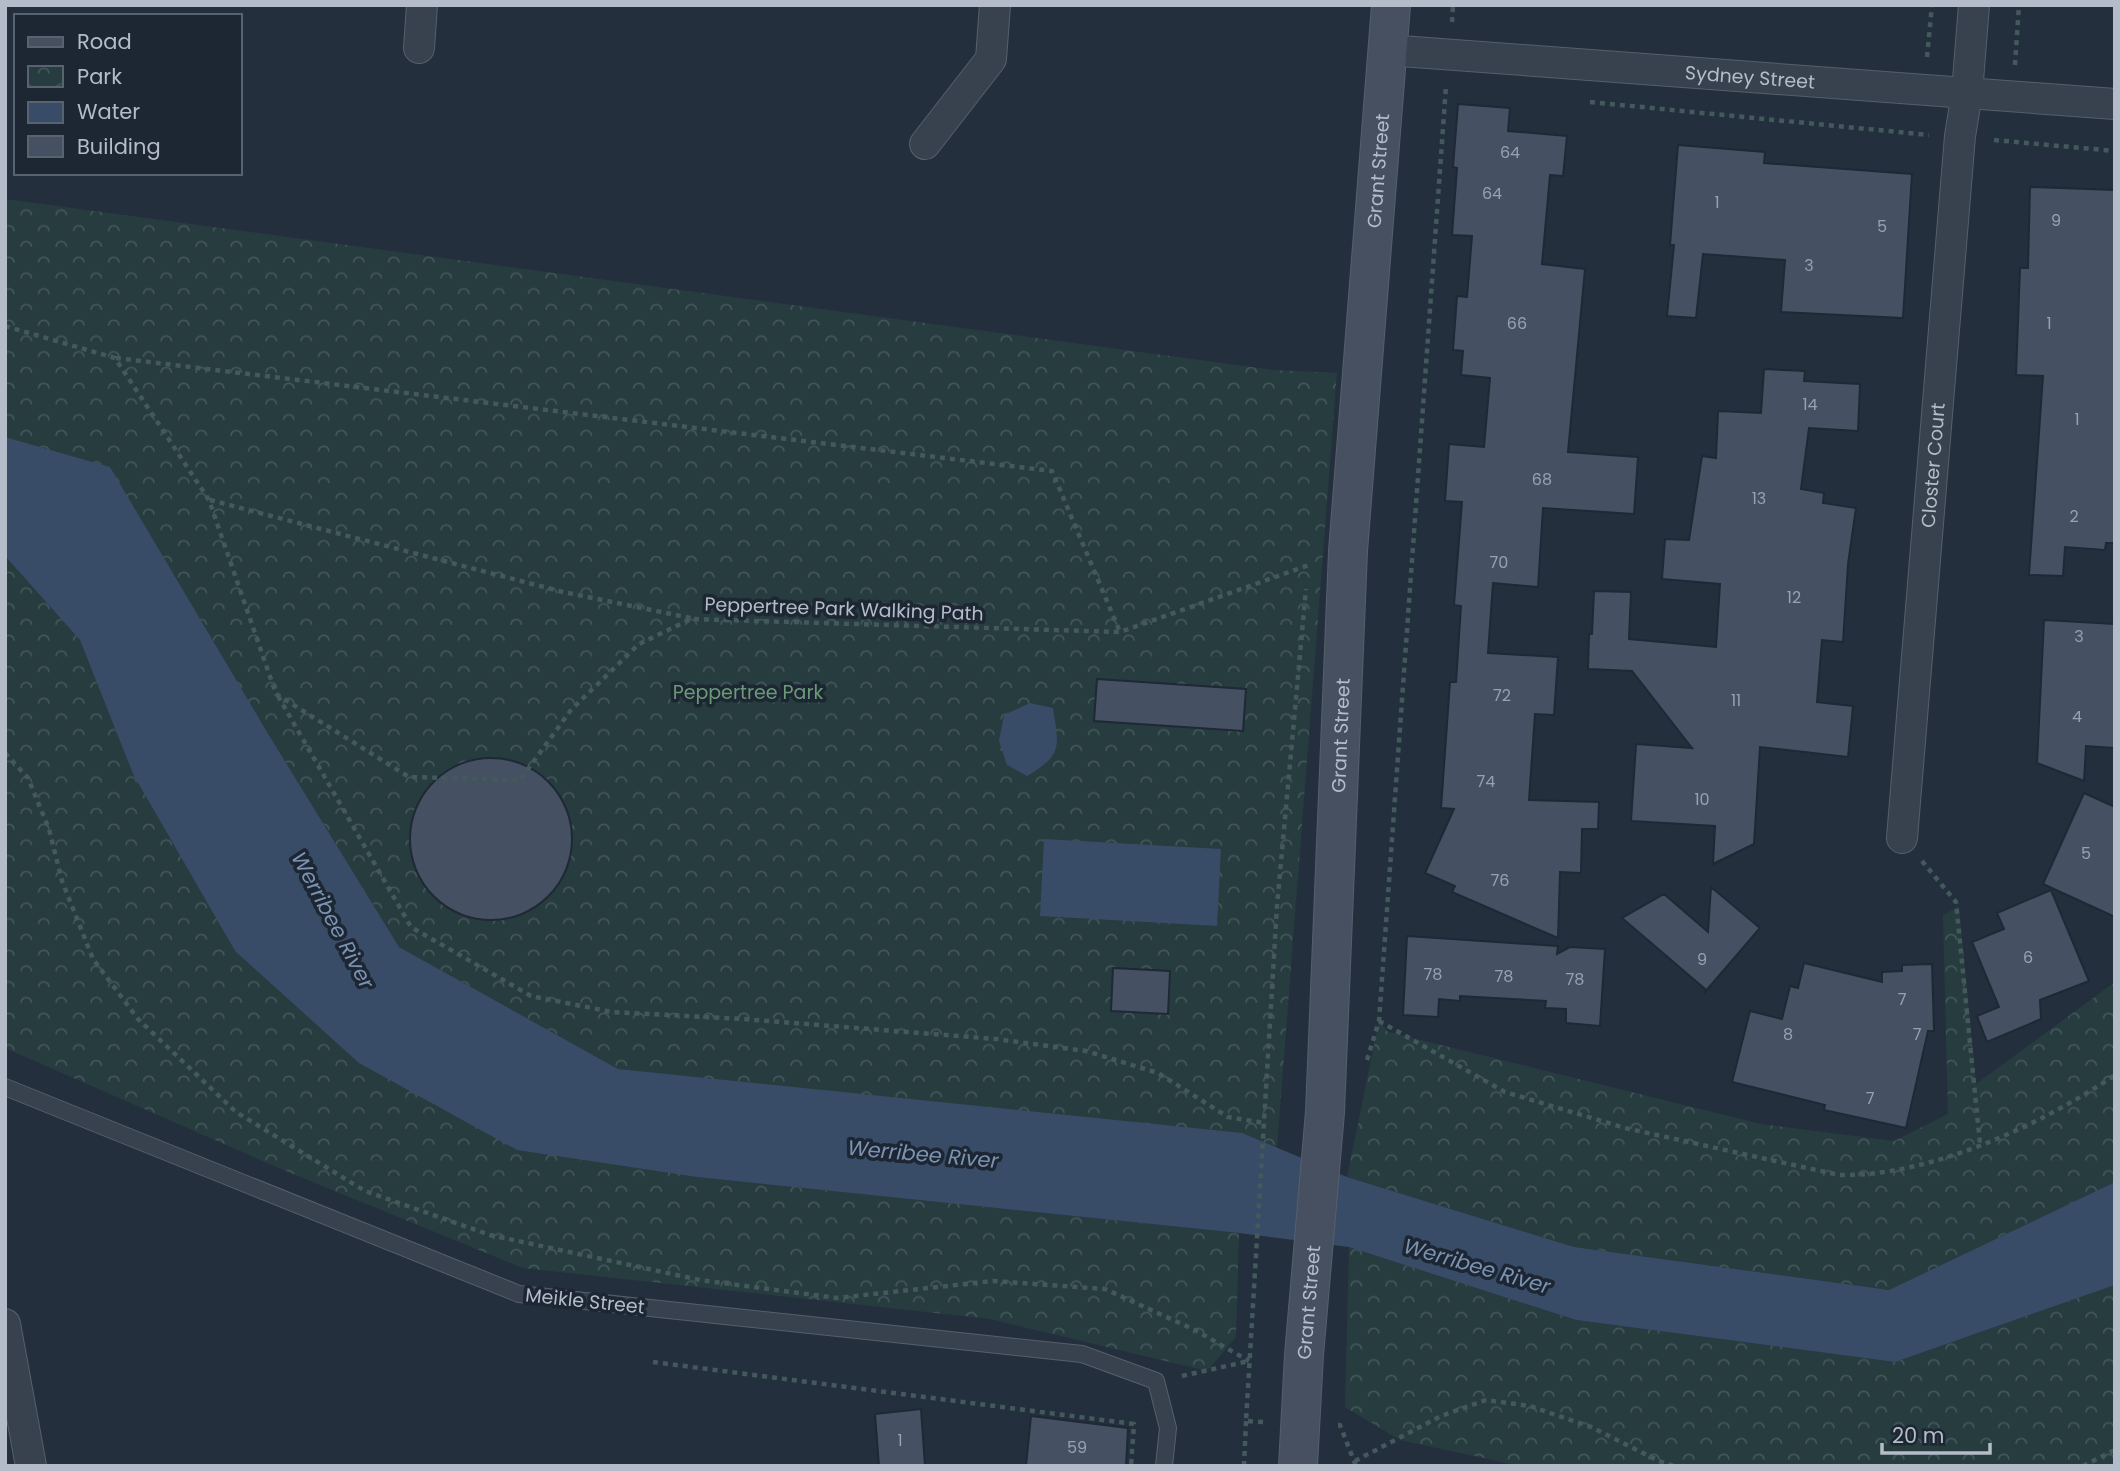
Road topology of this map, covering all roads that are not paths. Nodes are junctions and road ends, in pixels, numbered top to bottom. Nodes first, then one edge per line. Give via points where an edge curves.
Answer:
1 (422, 5) edge
2 (995, 5) edge
3 (1391, 5) edge
4 (1973, 5) edge
5 (419, 48) dead end
6 (1387, 50) junction
7 (1967, 93) junction
8 (2115, 104) edge
9 (925, 144) dead end
10 (1902, 838) road end
11 (5, 1087) edge
12 (5, 1324) edge
13 (31, 1466) edge
14 (1164, 1466) edge
15 (1298, 1466) edge

1 - 5 street
2 - 9 street via 991,59
3 - 6 main road, Grant Street
4 - 7 street, Closter Court
6 - 7 street, Sydney Street
6 - 15 main road, Grant Street via 1348,551 1325,1112
7 - 8 street, Sydney Street
7 - 10 street, Closter Court
11 - 14 lane, Meikle Street via 519,1294 1082,1354 1156,1381 1168,1428
12 - 13 street

